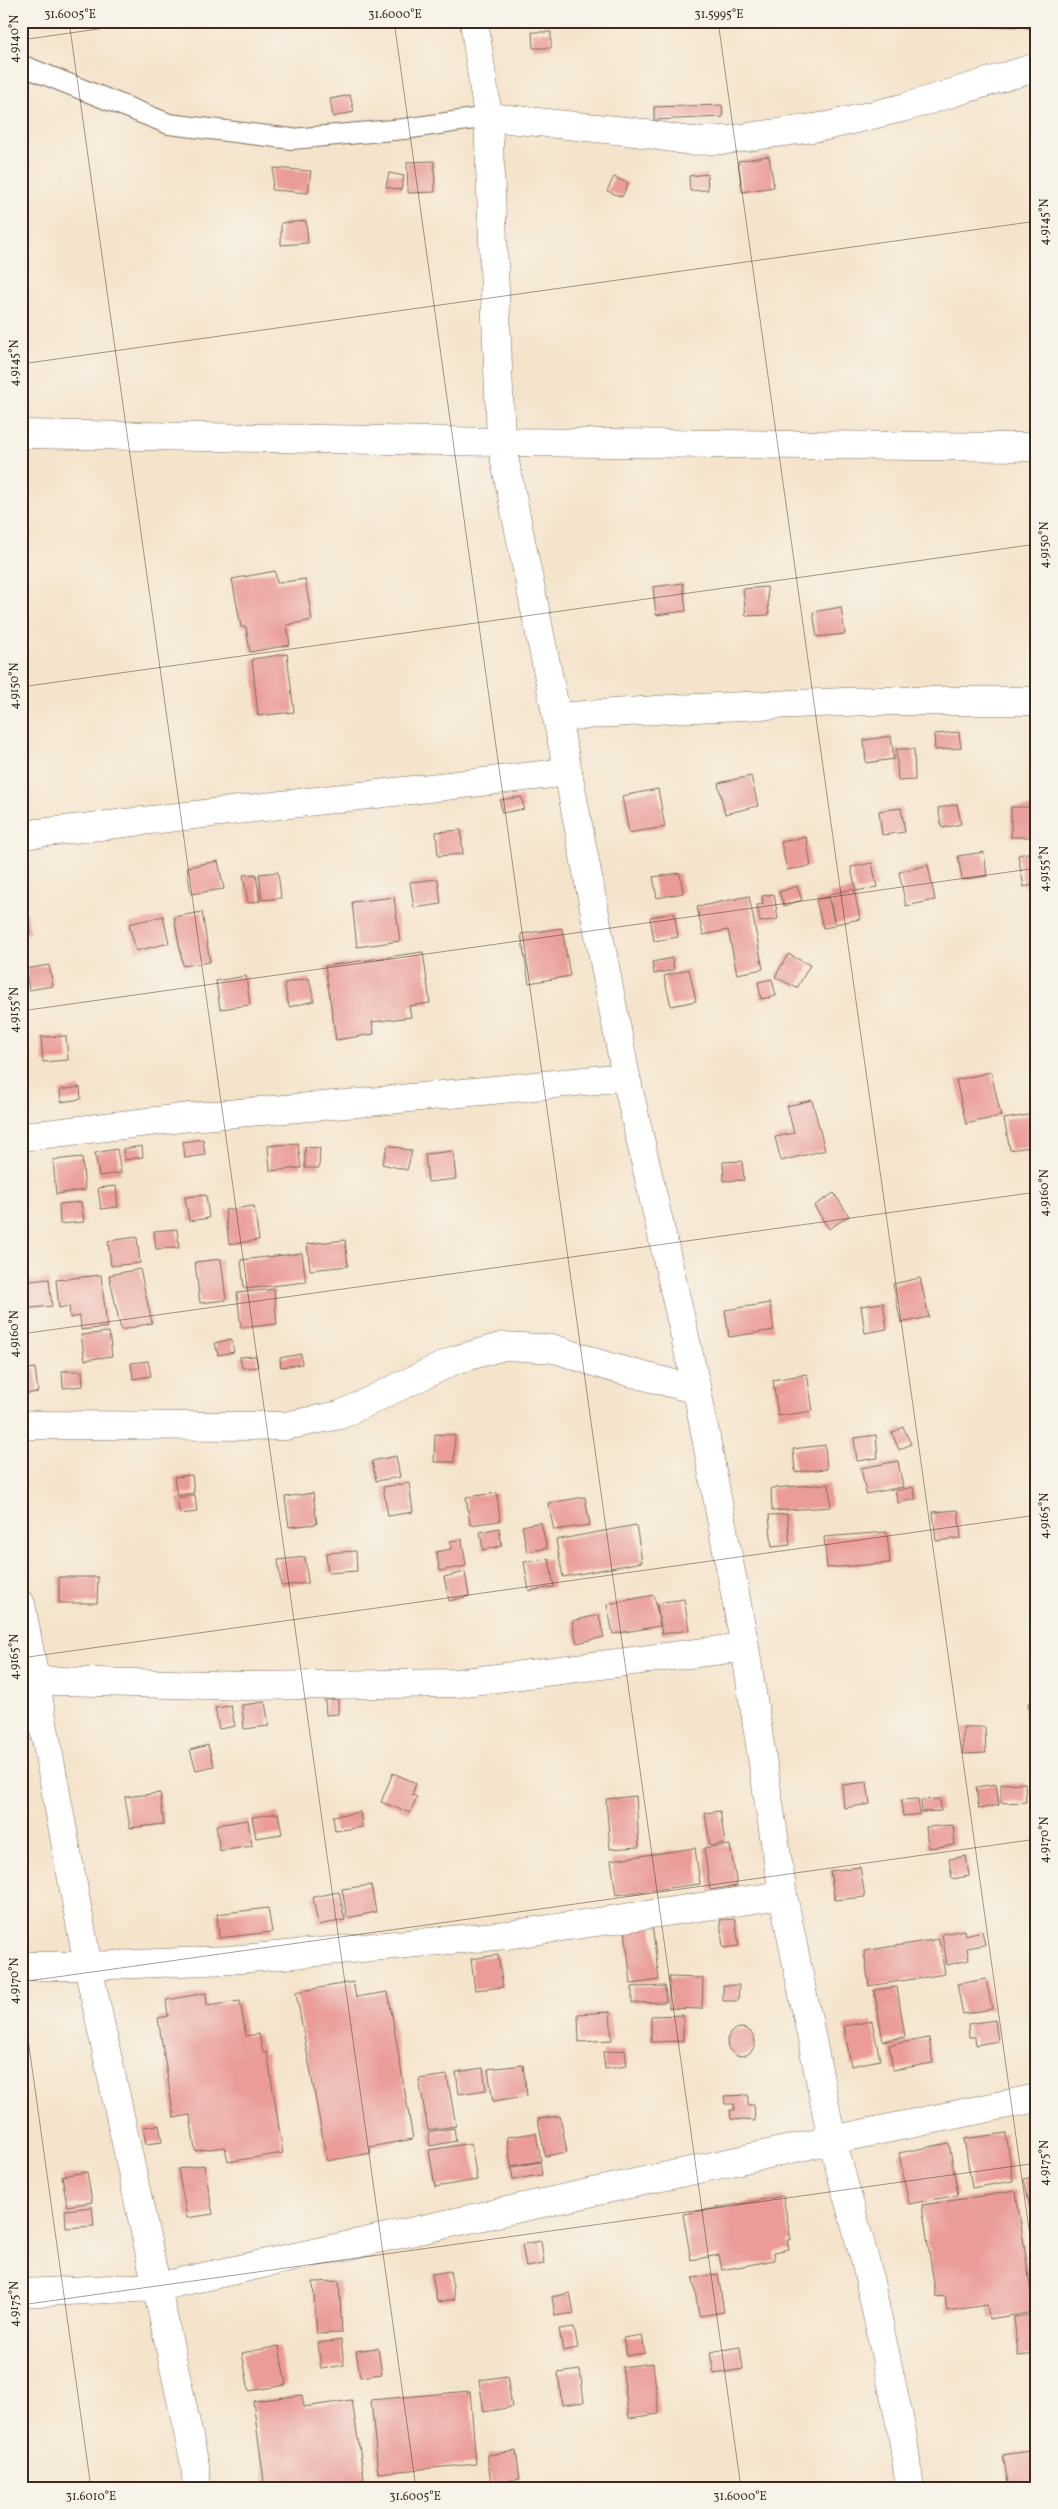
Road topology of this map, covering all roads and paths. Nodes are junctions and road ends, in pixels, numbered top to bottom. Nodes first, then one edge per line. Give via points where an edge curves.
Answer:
1 (474, 21) edge
2 (21, 65) edge
3 (1037, 67) edge
4 (488, 117) junction
5 (25, 438) edge
6 (501, 442) junction
7 (1037, 447) edge
8 (1037, 701) edge
9 (557, 718) junction
10 (568, 772) junction
11 (21, 835) edge
12 (626, 1077) junction
13 (21, 1137) edge
14 (697, 1390) junction
15 (21, 1425) edge
16 (21, 1604) edge
17 (745, 1647) junction
18 (28, 1681) edge
19 (783, 1895) junction
20 (21, 1966) edge
21 (88, 1966) junction
22 (1037, 2098) edge
23 (832, 2140) junction
24 (157, 2288) junction
25 (21, 2293) edge
26 (197, 2488) edge
27 (910, 2488) edge

1 - 4 street
2 - 4 lane via 170,124 292,139 404,129
3 - 4 street via 906,107 827,126 727,140 690,142 635,132
4 - 6 street
5 - 6 street
6 - 7 street
6 - 9 street
8 - 9 street via 870,700
9 - 10 street
10 - 11 street
10 - 12 street
12 - 13 street via 190,1116
12 - 14 street
14 - 15 street via 555,1350 504,1346 456,1360 340,1414 285,1426
14 - 17 street
16 - 18 street
17 - 18 street via 457,1683 246,1686
17 - 19 street
18 - 21 street
19 - 21 street via 507,1935 229,1960
19 - 23 street
20 - 21 street
21 - 24 street
22 - 23 street
23 - 24 street
23 - 27 street via 866,2264 902,2432
24 - 25 street
24 - 26 street via 195,2465

